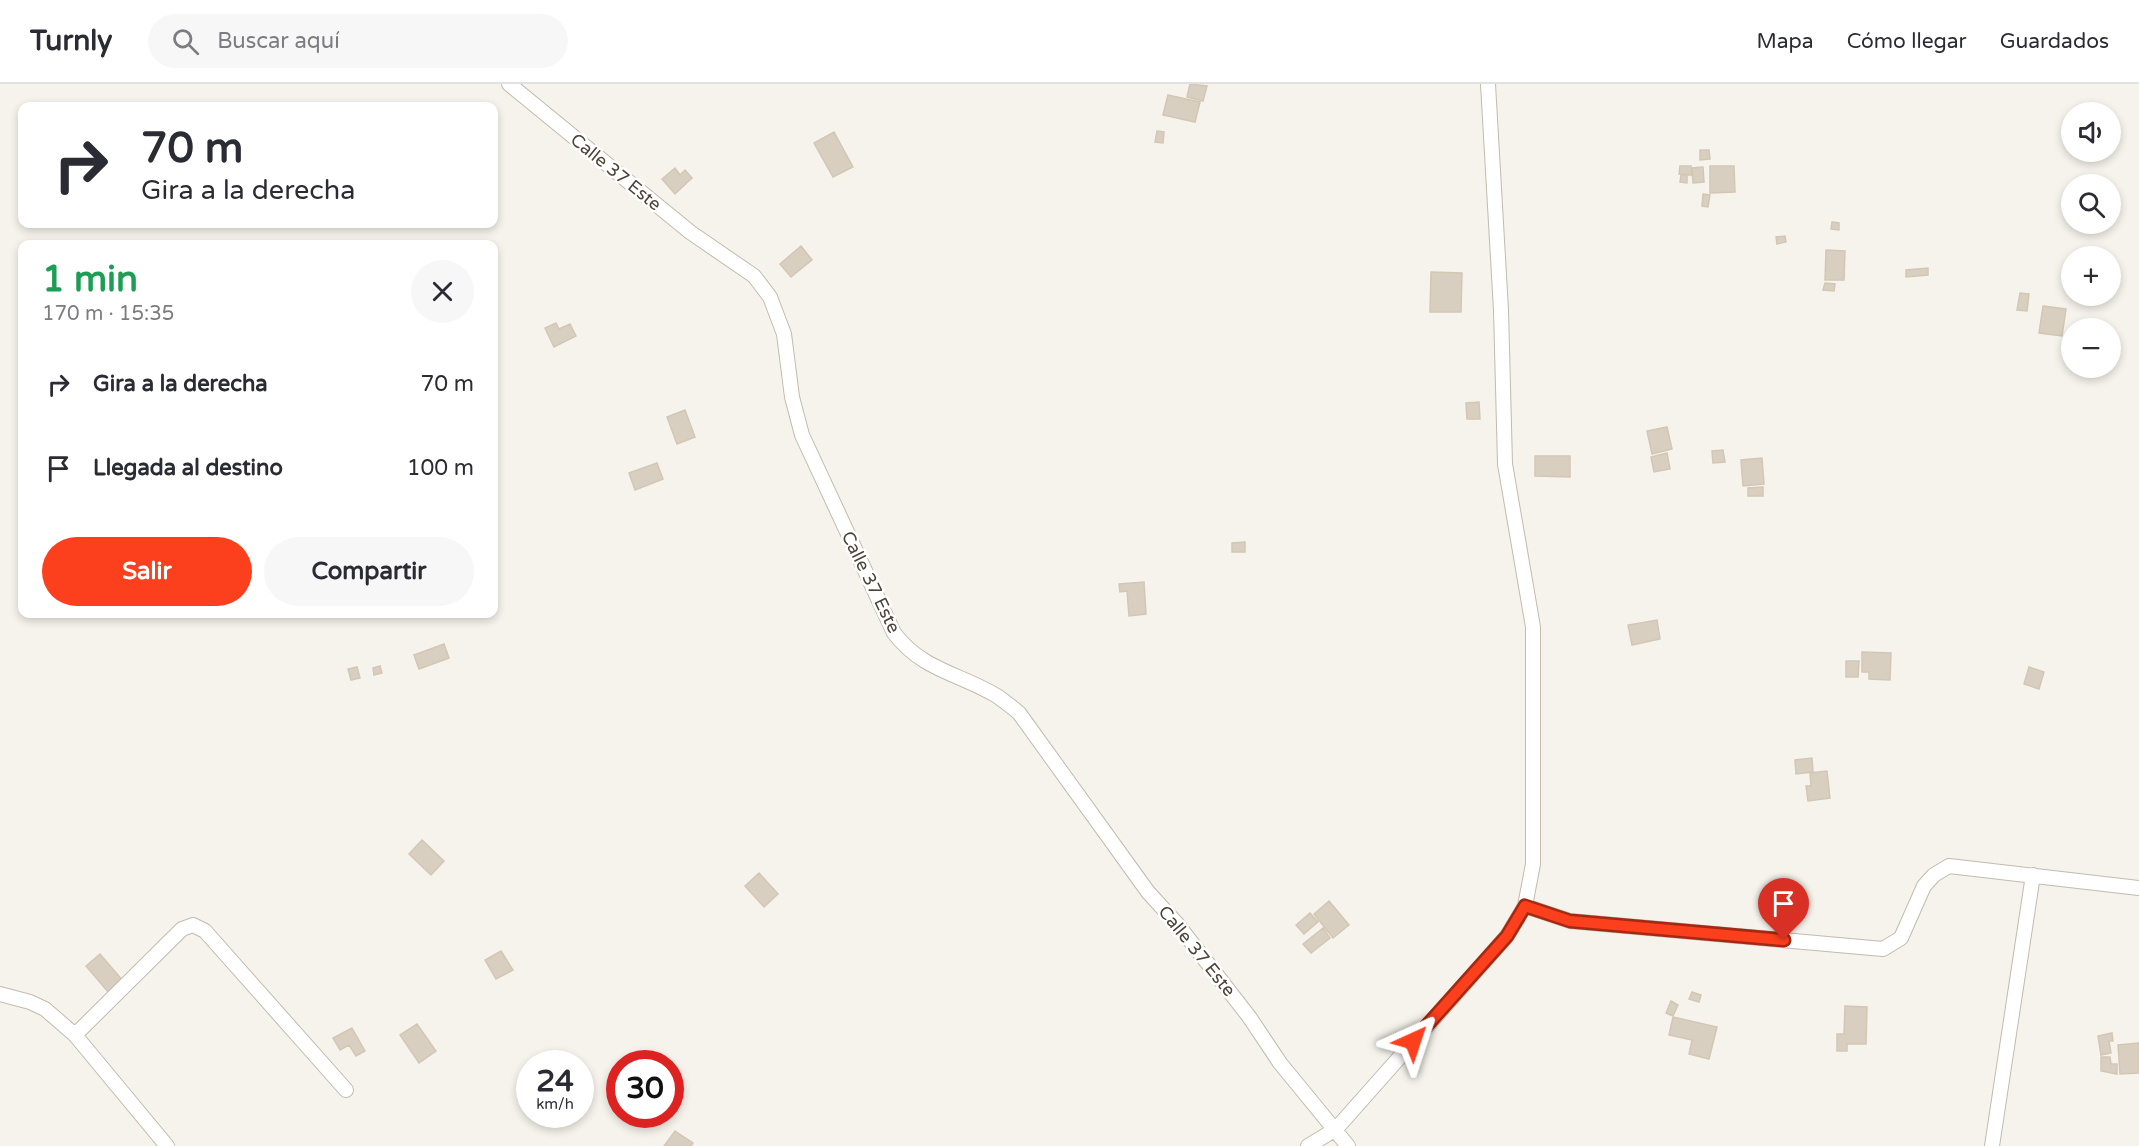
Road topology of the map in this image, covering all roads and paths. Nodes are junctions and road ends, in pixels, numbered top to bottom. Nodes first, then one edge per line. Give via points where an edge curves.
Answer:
1 (509, 84) edge
2 (1488, 84) edge
3 (2033, 874) junction
4 (2139, 888) edge
5 (1525, 906) junction
6 (0, 994) edge
7 (75, 1035) junction
8 (346, 1090) dead end
9 (1335, 1129) junction
10 (167, 1146) edge
11 (1308, 1146) edge
12 (1348, 1146) edge
13 (1992, 1146) edge

1 - 9 street, Calle 37 Este via 690,232 754,276 770,297 784,334 792,397 802,435 894,633 907,651 935,669 996,695 1019,713 1148,892 1178,925 1250,1018 1280,1064
2 - 5 street via 1502,310 1505,464 1533,627 1533,864
3 - 4 street
3 - 5 street via 1949,866 1924,886 1901,938 1883,949 1570,921
3 - 13 street
5 - 9 street via 1507,936
6 - 7 street via 45,1009
7 - 8 street via 182,929 193,925 205,931
7 - 10 street
9 - 11 street
9 - 12 street, Calle 37 Este

